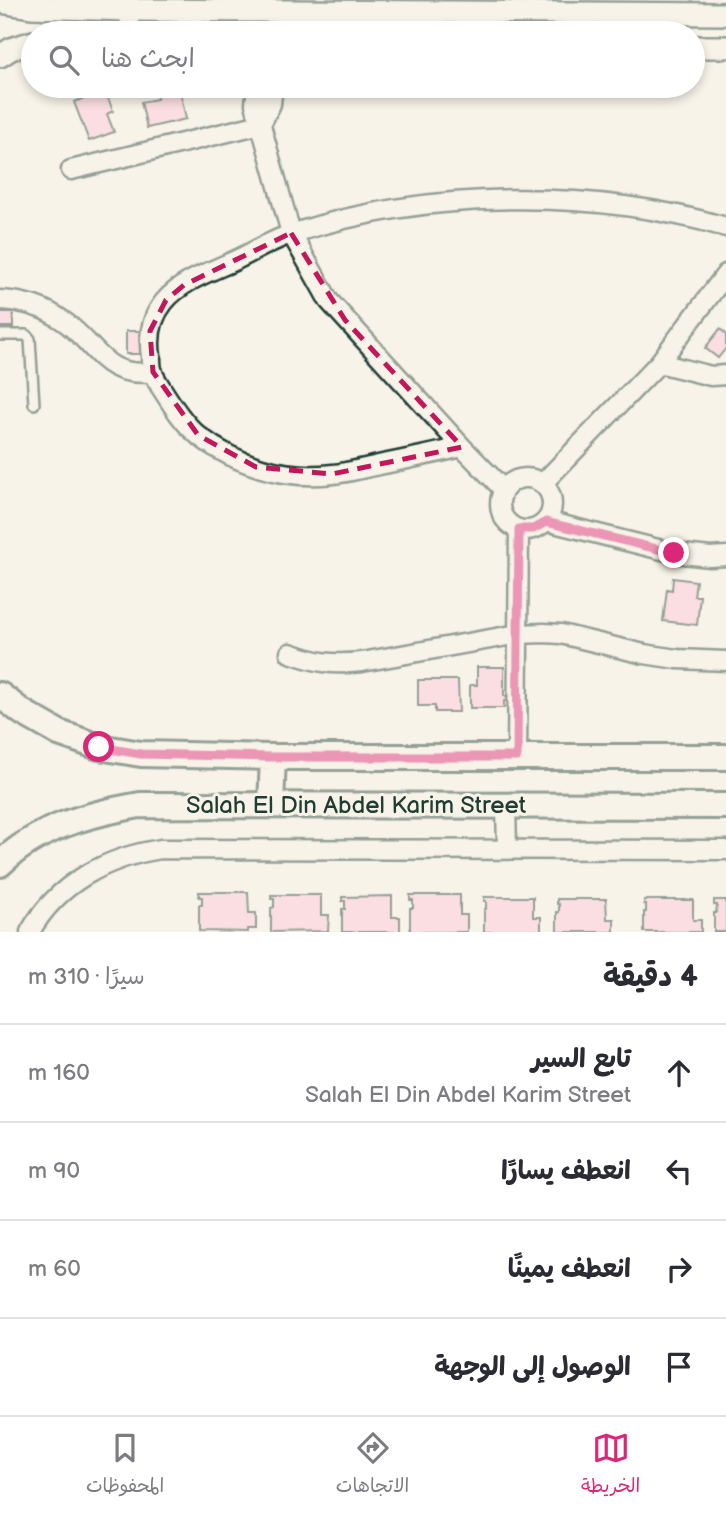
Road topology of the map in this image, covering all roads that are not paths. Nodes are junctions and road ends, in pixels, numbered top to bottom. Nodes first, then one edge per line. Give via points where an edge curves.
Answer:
1 (0, 2) edge
2 (130, 5) edge
3 (726, 14) edge
4 (21, 46) edge
5 (705, 47) edge
6 (726, 47) edge
7 (0, 56) edge
8 (256, 98) edge
9 (272, 98) edge
10 (261, 124) junction
11 (71, 170) dead end
12 (726, 227) edge
13 (291, 233) junction
14 (726, 274) edge
15 (0, 300) edge
16 (0, 335) edge
17 (659, 363) junction
18 (152, 372) junction
19 (726, 375) edge
20 (34, 404) dead end
21 (462, 447) junction
22 (543, 483) junction
23 (504, 490) junction
24 (546, 522) junction
25 (519, 529) junction
26 (726, 556) edge
27 (518, 634) junction
28 (290, 653) dead end
29 (726, 661) edge
30 (0, 695) edge
31 (273, 757) junction
32 (517, 757) junction
33 (726, 757) edge
34 (271, 805) junction
35 (506, 806) junction
36 (726, 806) edge
37 (507, 849) junction
38 (726, 850) edge
39 (0, 864) edge
40 (30, 932) edge

1 - 2 street via 31,7
2 - 3 street
4 - 7 street
5 - 6 street
8 - 10 street
9 - 10 street
10 - 11 street
10 - 13 street
12 - 13 street via 633,208 504,200 374,212
13 - 18 street via 184,285 166,300 150,331
13 - 21 street via 329,301
14 - 17 street
15 - 18 street via 47,311 123,372
16 - 20 lane via 30,339
17 - 19 street via 711,376
17 - 22 street
18 - 21 street via 171,404 198,435 256,467 290,475 332,474
21 - 23 street
22 - 23 street via 522,478
22 - 24 street via 553,506
23 - 25 street via 502,513
24 - 25 street via 533,529
24 - 26 street via 674,553
25 - 27 street
27 - 28 street via 362,662 337,664
27 - 29 street via 561,634 645,654
27 - 32 street
30 - 31 main road, Salah El Din Abdel Karim Street via 59,733 99,747 141,754
31 - 32 main road, Salah El Din Abdel Karim Street
31 - 34 main road
32 - 33 main road, Salah El Din Abdel Karim Street
34 - 35 main road, Salah El Din Abdel Karim Street
34 - 39 main road, Salah El Din Abdel Karim Street via 140,805 115,810 44,833
35 - 36 main road, Salah El Din Abdel Karim Street
35 - 37 street
37 - 38 street
37 - 40 street via 180,847 143,851 107,863 72,884 43,911

